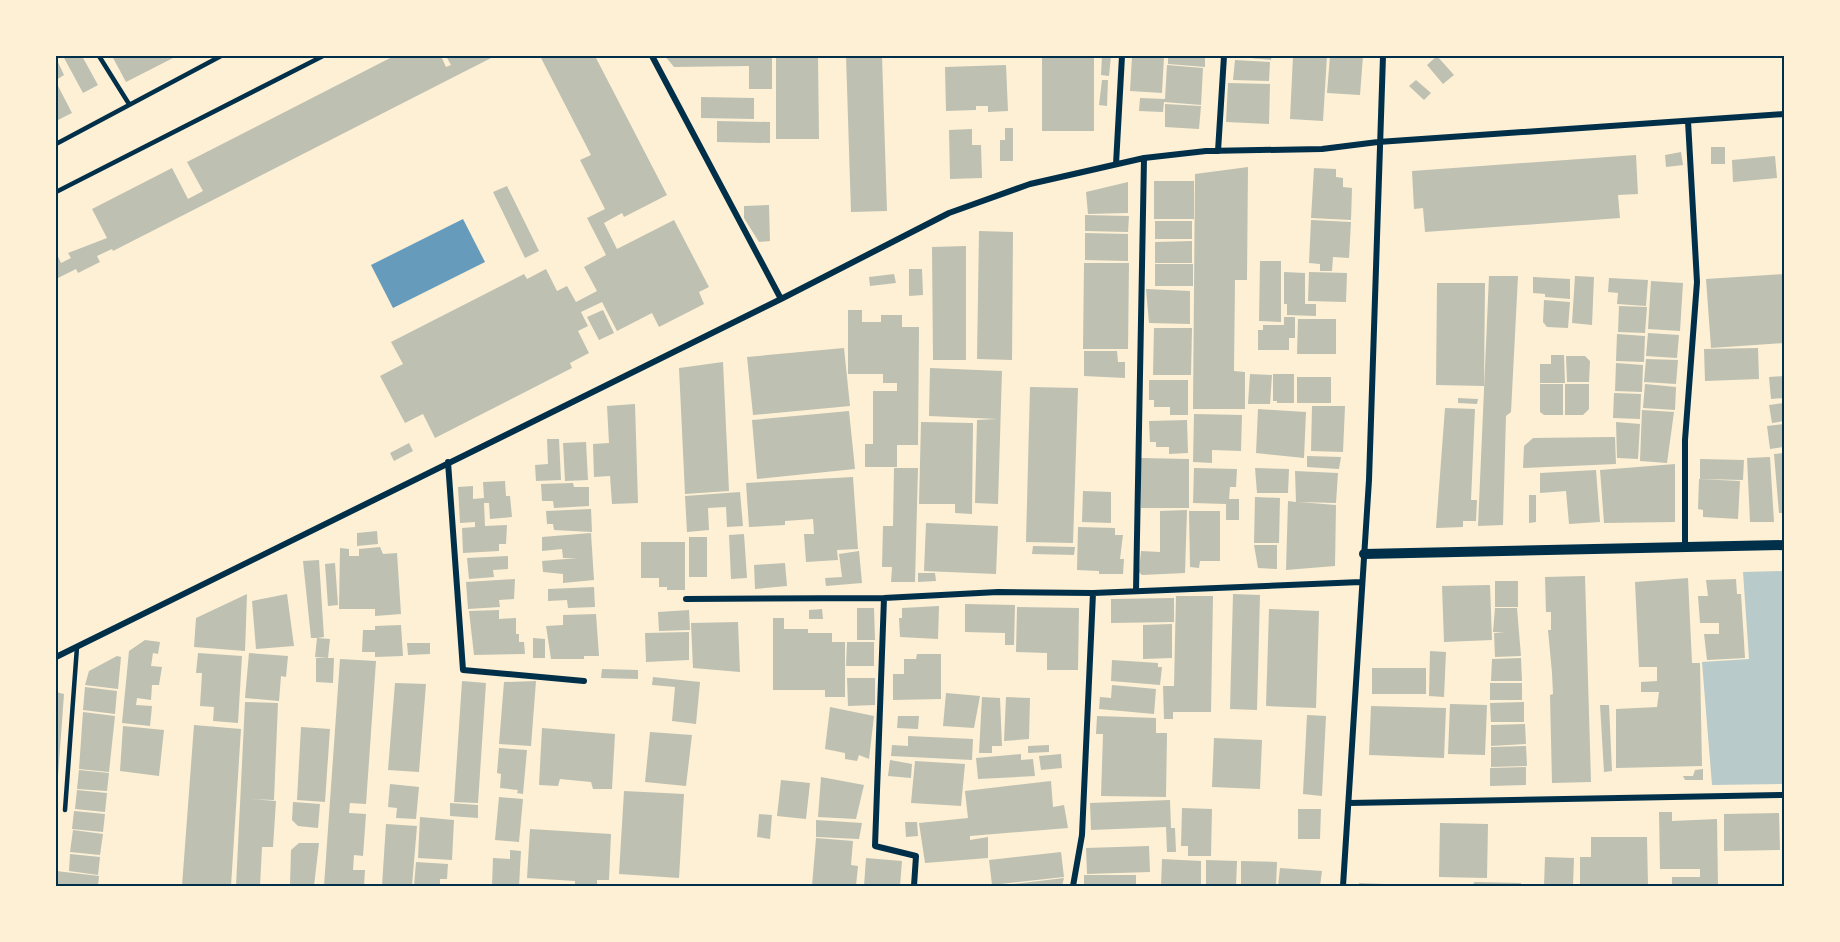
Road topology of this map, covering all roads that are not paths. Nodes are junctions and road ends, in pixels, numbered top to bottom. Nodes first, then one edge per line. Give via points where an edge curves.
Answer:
1 (99, 56) edge
2 (221, 56) edge
3 (323, 56) edge
4 (652, 56) edge
5 (1122, 56) edge
6 (1224, 56) edge
7 (1383, 56) edge
8 (129, 104) junction
9 (1785, 114) edge
10 (1688, 121) junction
11 (1378, 142) junction
12 (56, 144) edge
13 (1218, 151) junction
14 (1144, 158) junction
15 (1116, 164) junction
16 (56, 192) edge
17 (781, 299) junction
18 (448, 462) junction
19 (1785, 545) edge
20 (1685, 547) junction
21 (1364, 555) junction
22 (1361, 582) junction
23 (1136, 591) junction
24 (1093, 593) junction
25 (884, 598) junction
26 (686, 599) dead end
27 (77, 647) junction
28 (56, 657) edge
29 (584, 681) dead end
30 (1785, 795) edge
31 (1349, 803) junction
32 (65, 810) dead end
33 (914, 886) edge
34 (1073, 886) edge
35 (1343, 886) edge

1 - 8 lane
2 - 8 lane
3 - 16 lane
4 - 17 street
5 - 15 street
6 - 13 street
7 - 11 street
8 - 12 lane
9 - 10 street
10 - 11 street
10 - 20 street via 1697,282 1685,440
11 - 13 street via 1322,149
11 - 21 street via 1375,322
13 - 14 street
14 - 15 street
14 - 23 street
15 - 17 street via 1030,184 949,213
17 - 18 street
18 - 27 street
18 - 29 street via 463,670
19 - 20 street
20 - 21 street
21 - 22 street
22 - 23 street
22 - 31 street
23 - 24 street
24 - 25 street via 998,592
24 - 34 street via 1082,836
25 - 26 street
25 - 33 street via 875,846 916,856
27 - 28 street
27 - 32 lane
30 - 31 street
31 - 35 street

